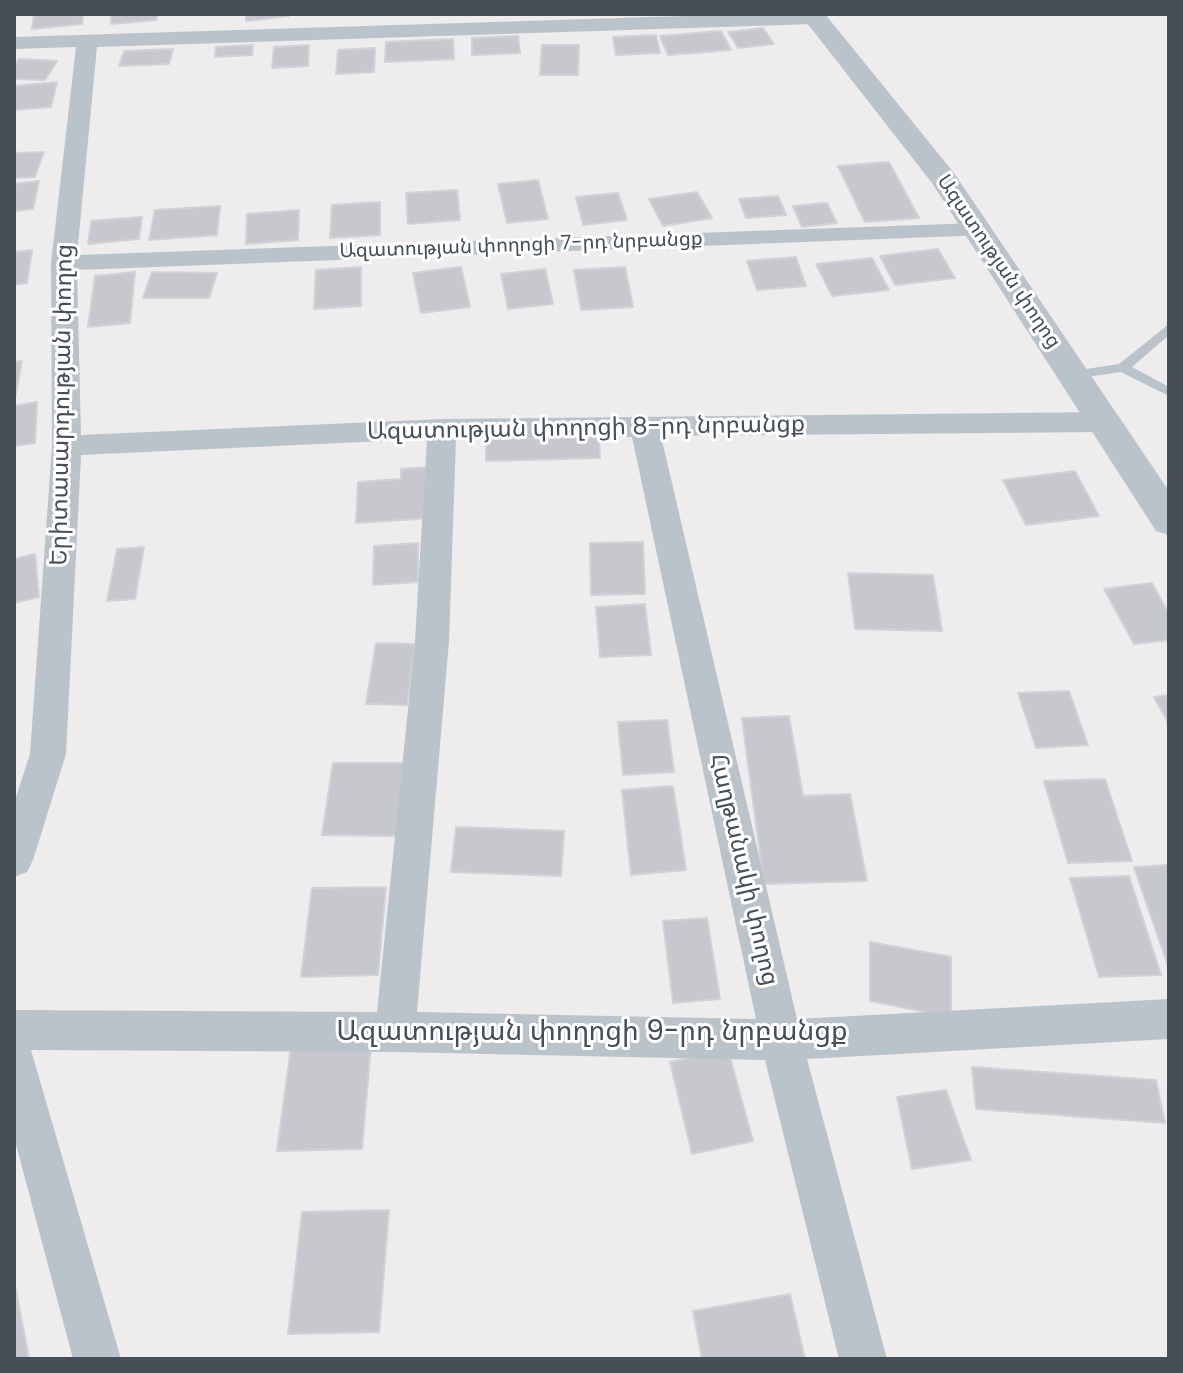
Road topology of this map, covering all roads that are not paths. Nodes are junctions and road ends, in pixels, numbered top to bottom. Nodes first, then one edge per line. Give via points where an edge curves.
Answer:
1 (813, 16) edge
2 (87, 41) junction
3 (14, 43) edge
4 (977, 230) junction
5 (64, 263) junction
6 (1169, 328) edge
7 (1123, 368) junction
8 (1073, 375) junction
9 (1169, 392) edge
10 (1104, 422) junction
11 (644, 426) junction
12 (442, 429) junction
13 (67, 446) junction
14 (1169, 521) edge
15 (14, 860) edge
16 (1169, 1019) edge
17 (14, 1030) edge
18 (395, 1032) junction
19 (781, 1040) junction
20 (14, 1059) edge
21 (97, 1359) edge
22 (863, 1359) edge

1 - 2 street
1 - 4 street, Ազատության փողոց via 944,179
2 - 3 street
2 - 5 street, Երիտասարդության փողոց
4 - 5 street, Ազատության փողոցի 7-րդ նրբանցք
4 - 8 street, Ազատության փողոց
5 - 13 street, Երիտասարդության փողոց
6 - 7 lane
7 - 8 lane
7 - 9 lane
8 - 10 street, Ազատության փողոց
10 - 11 street, Ազատության փողոցի 8-րդ նրբանցք
10 - 14 street, Ազատության փողոց
11 - 12 street, Ազատության փողոցի 8-րդ նրբանցք
11 - 19 street, Հաղթանակի փողոց
12 - 13 street, Ազատության փողոցի 8-րդ նրբանցք
12 - 18 street via 432,641
13 - 15 street, Երիտասարդության փողոց via 48,754
16 - 19 street, Ազատության փողոցի 9-րդ նրբանցք
17 - 18 street, Ազատության փողոցի 9-րդ նրբանցք
18 - 19 street, Ազատության փողոցի 9-րդ նրբանցք
19 - 22 street, Հաղթանակի փողոց
20 - 21 street

